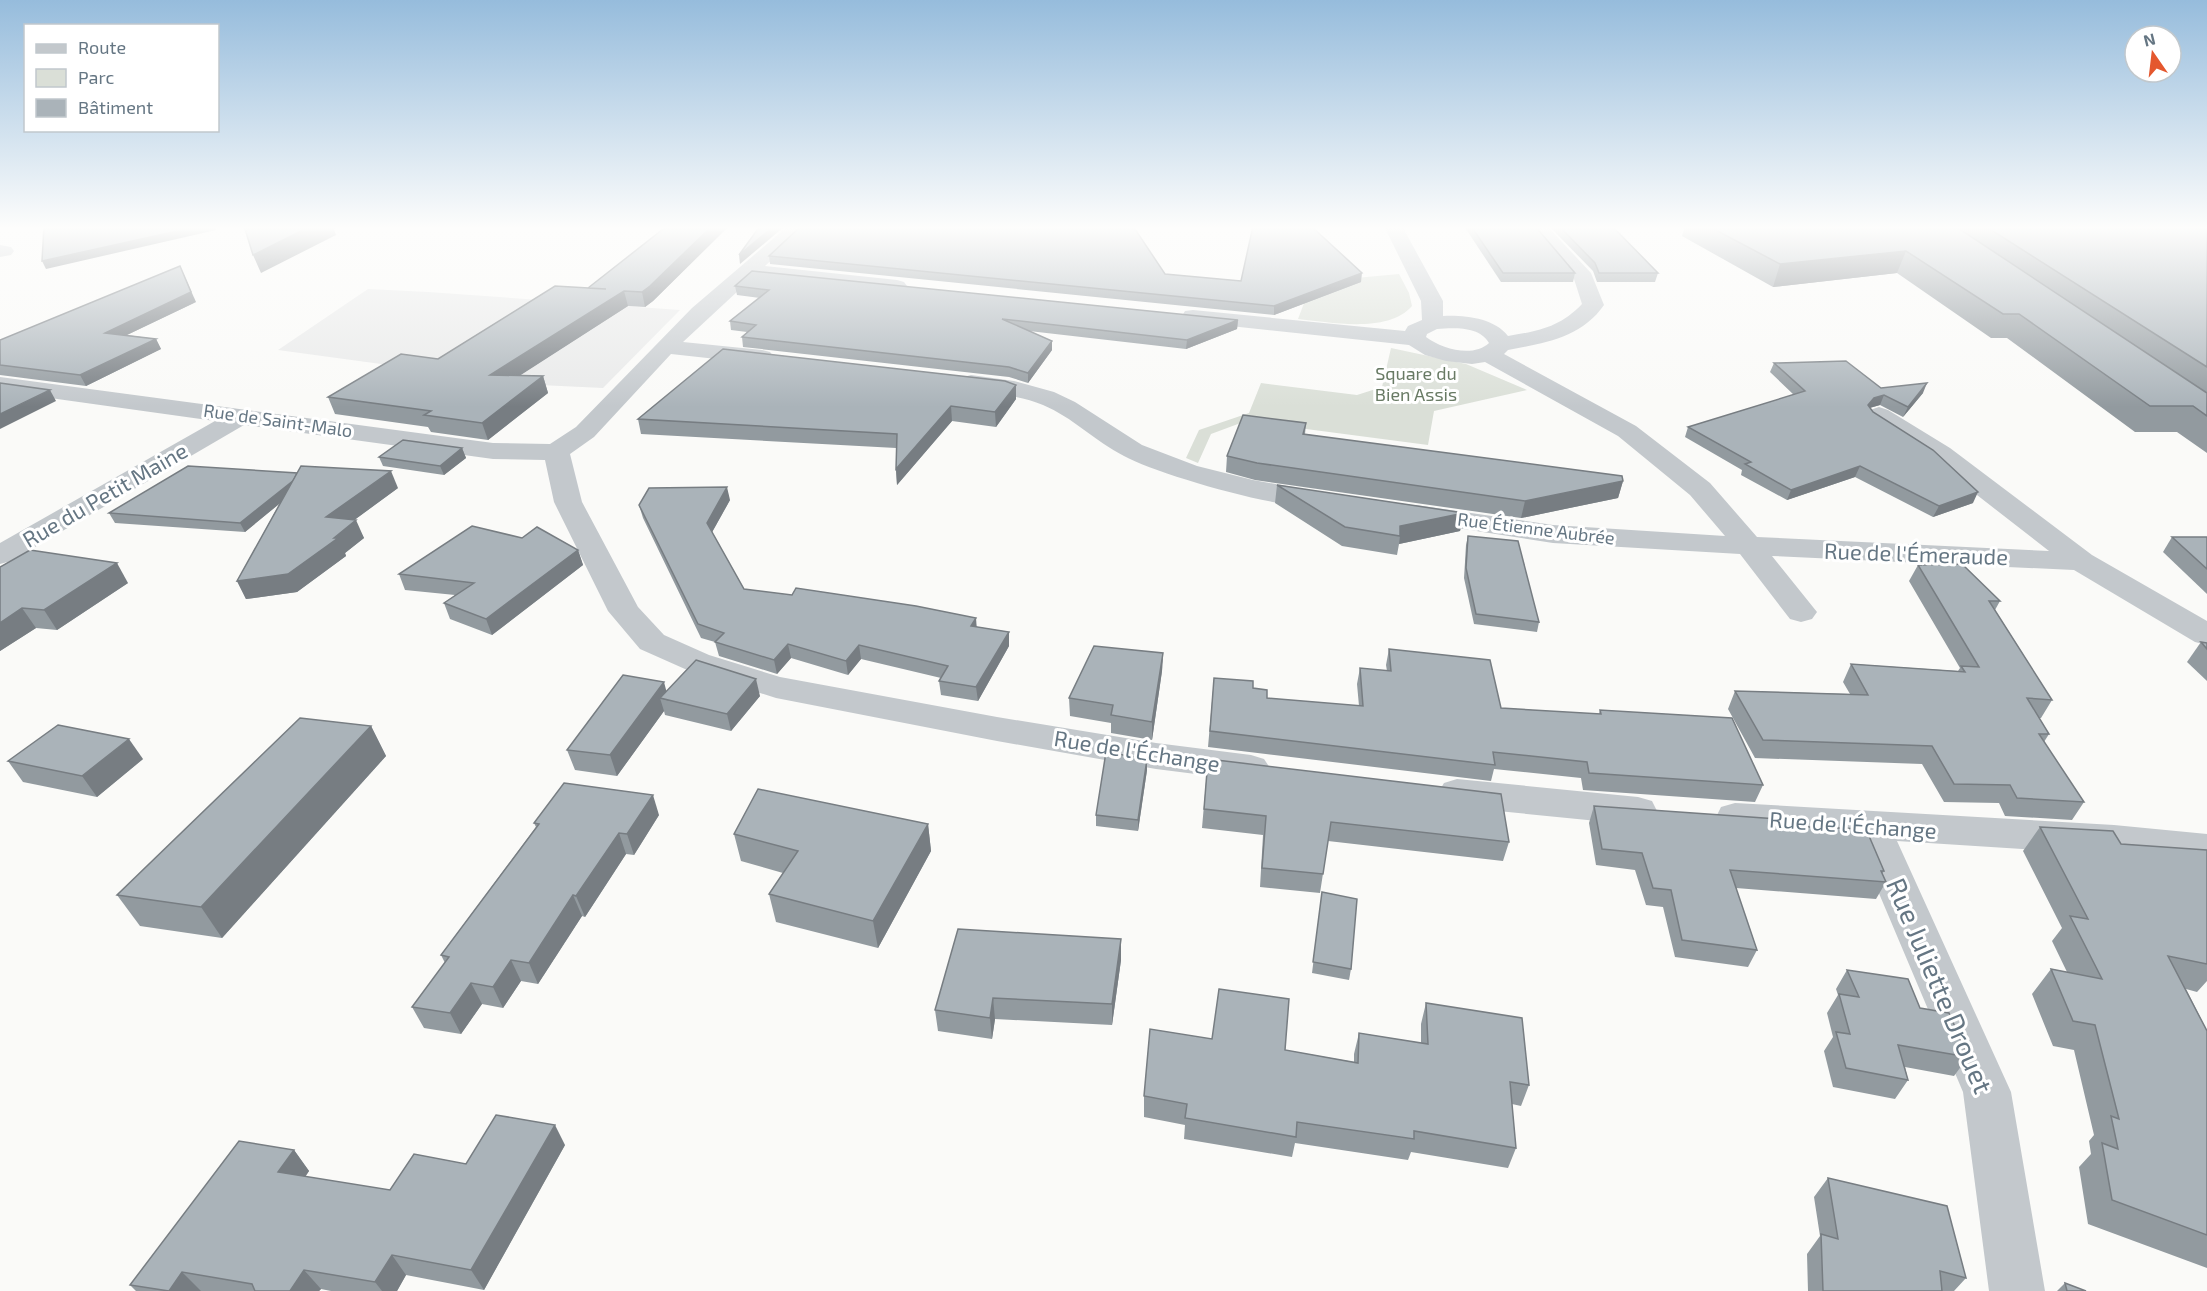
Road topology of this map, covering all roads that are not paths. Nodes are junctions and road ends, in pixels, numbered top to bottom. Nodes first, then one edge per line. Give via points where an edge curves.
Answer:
1 (730, 286) edge
2 (907, 286) edge
3 (1424, 286) edge
4 (1587, 286) edge
5 (914, 287) edge
6 (1176, 314) edge
7 (1433, 323) junction
8 (1415, 339) junction
9 (665, 347) junction
10 (1495, 349) junction
11 (786, 360) edge
12 (950, 380) edge
13 (0, 384) edge
14 (1879, 415) edge
15 (241, 416) junction
16 (556, 453) junction
17 (1346, 503) edge
18 (1392, 510) edge
19 (1750, 547) junction
20 (0, 555) edge
21 (2081, 561) junction
22 (1801, 612) dead end
23 (2207, 635) edge
24 (1283, 772) edge
25 (1421, 789) edge
26 (1668, 813) edge
27 (1704, 815) edge
28 (1869, 826) junction
29 (2207, 849) edge
30 (2017, 1291) edge

1 - 9 street
2 - 5 street
3 - 7 street via 1432,301
4 - 10 street via 1593,305 1575,324
6 - 8 street
7 - 8 street via 1416,331
7 - 10 street via 1479,326 1500,338
8 - 10 street via 1445,355 1476,357
9 - 11 street
9 - 16 street via 585,432
10 - 19 street via 1627,431 1700,489
12 - 17 street via 1009,386 1055,400 1142,455 1196,475 1254,490
13 - 15 street, Rue de Saint-Malo
14 - 21 street, Rue de l'Émeraude via 1941,454
15 - 16 street, Rue de Saint-Malo via 493,451
15 - 20 street, Rue du Petit Maine
16 - 24 street, Rue de l'Échange via 568,502 624,611 652,642 697,662 776,687 997,729 1156,756
18 - 19 street, Rue Étienne Aubrée via 1553,534
19 - 21 street, Rue de l'Émeraude
19 - 22 street
21 - 23 street, Rue de l'Émeraude
25 - 26 street
27 - 28 street, Rue de l'Échange
28 - 29 street, Rue de l'Échange
28 - 30 street, Rue Juliette Drouet via 1988,1092

